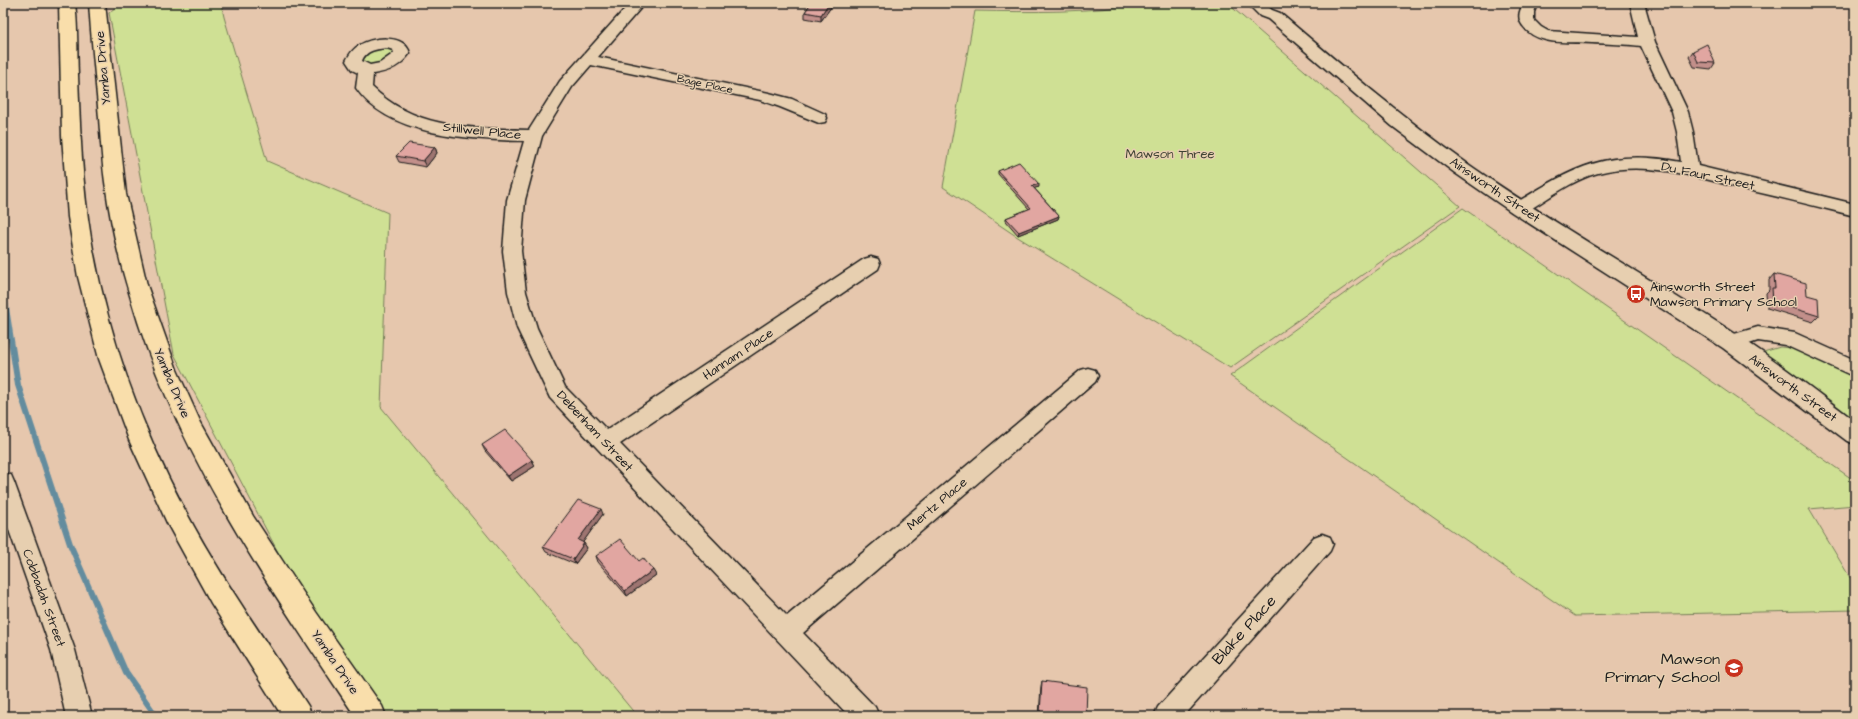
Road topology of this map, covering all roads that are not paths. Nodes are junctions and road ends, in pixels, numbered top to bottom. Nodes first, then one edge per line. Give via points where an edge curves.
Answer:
1 (67, 3) edge
2 (638, 3) edge
3 (1255, 3) edge
4 (1531, 3) edge
5 (1638, 3) edge
6 (102, 6) edge
7 (1270, 10) edge
8 (1647, 42) junction
9 (589, 60) junction
10 (366, 69) dead end
11 (819, 118) dead end
12 (534, 136) junction
13 (1690, 170) junction
14 (1520, 208) junction
15 (1855, 210) edge
16 (871, 264) dead end
17 (1731, 342) junction
18 (1855, 369) edge
19 (1088, 376) dead end
20 (1855, 434) edge
21 (605, 443) junction
22 (3, 482) edge
23 (1322, 544) dead end
24 (786, 632) junction
25 (77, 716) edge
26 (298, 716) edge
27 (372, 716) edge
28 (866, 716) edge
29 (1167, 716) edge

1 - 26 main road via 71,146 76,205 88,276 115,374 156,474 196,552
2 - 9 street, Debenham Street
3 - 7 street, Ainsworth Street via 1266,13
4 - 8 street via 1526,15 1527,22 1543,34 1554,37
5 - 8 street
6 - 27 main road, Yamba Drive via 116,192 133,272 161,359 209,464 239,517 274,573
7 - 14 street, Ainsworth Street via 1398,122
8 - 13 street via 1680,112
9 - 11 street, Bage Place via 763,96
9 - 12 street, Debenham Street via 566,84
10 - 12 street, Stillwell Place via 364,88 378,102 401,116 436,127 473,133
12 - 21 street, Debenham Street via 516,200 512,251 517,292 527,328 557,392
13 - 14 street, Du Faur Street via 1651,164 1621,164 1596,168 1575,175
13 - 15 street, Du Faur Street
14 - 17 street, Ainsworth Street
16 - 21 street, Hannam Place
17 - 18 street, Ainsworth Street via 1758,334 1788,338
17 - 20 street, Ainsworth Street
19 - 24 street, Mertz Place
21 - 24 street, Debenham Street
22 - 25 street, Cobbadah Street via 63,650
23 - 29 street, Blake Place
24 - 28 street, Debenham Street

